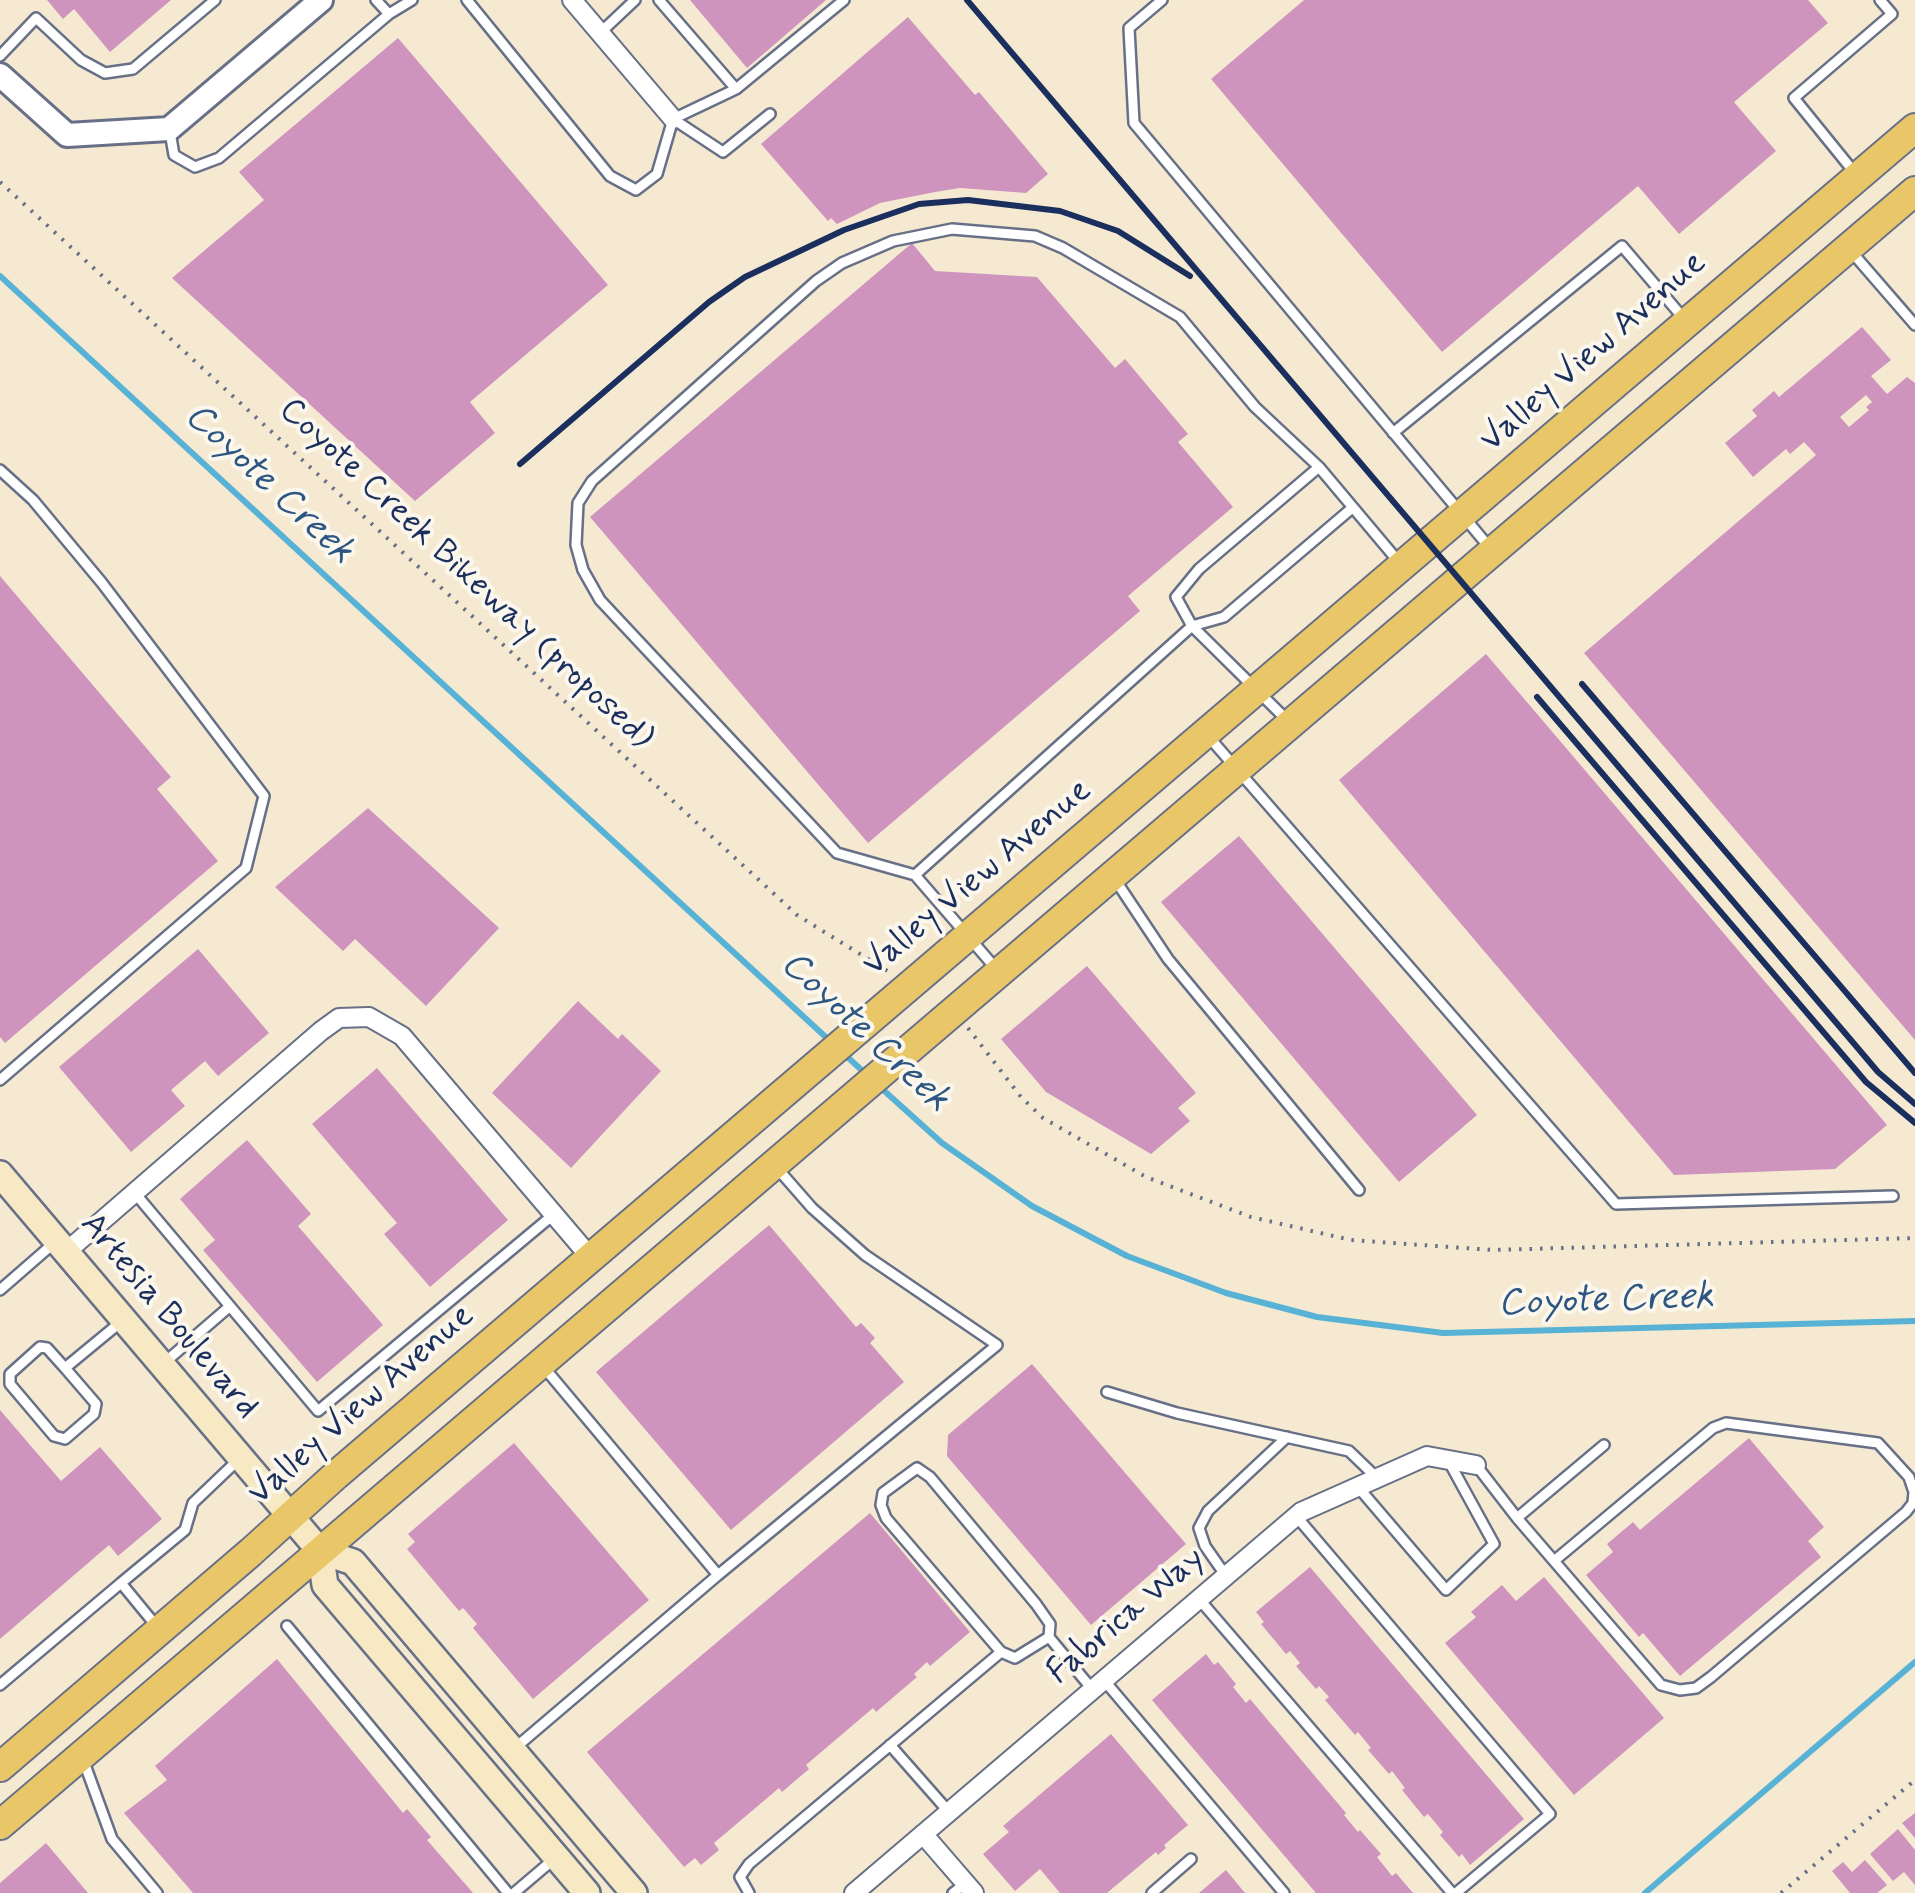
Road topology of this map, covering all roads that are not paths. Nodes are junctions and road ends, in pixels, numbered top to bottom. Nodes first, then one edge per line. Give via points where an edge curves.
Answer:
1 (215, 0) edge
2 (376, 0) edge
3 (412, 0) edge
4 (467, 0) edge
5 (572, 0) edge
6 (636, 0) edge
7 (659, 0) edge
8 (844, 0) edge
9 (1162, 0) edge
10 (1880, 0) edge
11 (311, 3) edge
12 (389, 14) junction
13 (600, 33) junction
14 (0, 56) edge
15 (0, 75) edge
16 (736, 89) junction
17 (770, 114) dead end
18 (673, 120) junction
19 (169, 128) junction
20 (1915, 128) edge
21 (1858, 178) junction
22 (1912, 201) edge
23 (1848, 248) junction
24 (1687, 323) junction
25 (1915, 325) edge
26 (1718, 360) junction
27 (1394, 433) junction
28 (1318, 467) junction
29 (0, 470) edge
30 (1351, 509) junction
31 (1462, 516) junction
32 (1493, 552) junction
33 (1402, 566) junction
34 (1192, 626) junction
35 (1258, 689) junction
36 (1290, 724) junction
37 (1206, 734) junction
38 (1238, 770) junction
39 (915, 876) junction
40 (1113, 876) junction
41 (968, 937) junction
42 (1000, 973) junction
43 (0, 1080) edge
44 (773, 1163) junction
45 (0, 1174) edge
46 (1359, 1190) dead end
47 (134, 1192) junction
48 (1892, 1196) dead end
49 (554, 1214) junction
50 (61, 1246) junction
51 (591, 1258) junction
52 (0, 1289) edge
53 (229, 1307) junction
54 (124, 1320) junction
55 (540, 1362) junction
56 (162, 1365) junction
57 (66, 1368) junction
58 (1107, 1392) dead end
59 (1288, 1437) junction
60 (1604, 1445) dead end
61 (241, 1457) junction
62 (1448, 1460) junction
63 (1476, 1465) joint
64 (1377, 1478) junction
65 (1358, 1487) junction
66 (291, 1516) junction
67 (1296, 1516) junction
68 (1517, 1518) junction
69 (320, 1551) junction
70 (1554, 1562) junction
71 (718, 1575) junction
72 (1226, 1576) junction
73 (121, 1583) junction
74 (1199, 1598) junction
75 (287, 1626) dead end
76 (160, 1630) junction
77 (1049, 1638) junction
78 (1001, 1652) junction
79 (1098, 1684) junction
80 (0, 1685) edge
81 (890, 1746) junction
82 (513, 1750) junction
83 (82, 1755) junction
84 (0, 1767) edge
85 (0, 1786) edge
86 (949, 1812) junction
87 (10, 1817) edge
88 (923, 1834) junction
89 (556, 1858) junction
90 (1191, 1859) dead end
91 (964, 1890) edge
92 (157, 1893) edge
93 (511, 1893) edge
94 (587, 1893) edge
95 (634, 1893) edge
96 (749, 1893) edge
97 (854, 1893) edge
98 (1152, 1893) edge
99 (1284, 1893) edge
100 (1454, 1893) edge

1 - 14 lane via 133,69 105,73 36,18
2 - 12 lane
3 - 12 lane
4 - 18 lane via 610,176 636,190 657,174
5 - 13 street
6 - 13 lane
7 - 16 lane
8 - 16 lane
9 - 27 lane via 1129,28 1134,123
10 - 21 lane via 1892,14 1794,98
11 - 19 street
12 - 19 lane via 218,158 195,167 174,155
13 - 18 street
15 - 19 street via 68,135
16 - 18 lane
17 - 18 lane via 723,152
20 - 21 main road, Valley View Avenue
21 - 24 main road, Valley View Avenue
22 - 23 main road
23 - 25 lane
23 - 26 main road
24 - 26 main road
24 - 27 lane via 1622,246
24 - 31 main road, Valley View Avenue
26 - 32 main road
27 - 31 lane
28 - 30 lane
28 - 34 lane via 1176,597
28 - 39 lane via 1255,407 1180,317 1035,236 952,229 893,241 842,262 592,481 578,503 576,545 600,600 837,853
29 - 43 lane via 102,583 264,796 246,868
30 - 33 lane
30 - 34 lane via 1224,617
31 - 32 lane
31 - 33 main road, Valley View Avenue
32 - 36 main road
33 - 35 main road, Valley View Avenue
34 - 35 lane
34 - 39 lane
35 - 36 lane
35 - 37 main road, Valley View Avenue
36 - 38 main road
37 - 38 lane
37 - 41 main road, Valley View Avenue
38 - 40 main road
38 - 48 lane via 1616,1204
39 - 41 lane
40 - 42 main road
40 - 46 lane via 1168,960
41 - 42 lane
41 - 51 main road, Valley View Avenue
42 - 44 main road
44 - 55 main road
44 - 71 lane via 865,1255 997,1345
45 - 50 main road, Artesia Boulevard
47 - 49 street via 320,1031 339,1018 368,1017 402,1036
47 - 50 street
47 - 53 lane
49 - 51 street
49 - 53 lane via 318,1411
50 - 52 lane
50 - 54 main road, Artesia Boulevard
51 - 66 main road, Valley View Avenue
53 - 56 lane
54 - 56 main road, Artesia Boulevard
54 - 57 lane
55 - 69 main road
55 - 71 lane
56 - 61 main road, Artesia Boulevard
57 - 57 lane via 96,1404 94,1414 65,1439 54,1436 10,1384 10,1374 40,1347
58 - 59 lane
59 - 64 lane via 1349,1451
59 - 72 lane via 1208,1511 1200,1528
60 - 68 lane
61 - 66 main road, Artesia Boulevard
61 - 73 lane via 193,1503 186,1530
62 - 63 street, Fabrica Way
62 - 64 street, Fabrica Way via 1427,1456
62 - 65 lane via 1494,1544 1446,1590
63 - 68 lane
64 - 65 street, Fabrica Way
65 - 67 street, Fabrica Way
66 - 69 main road, Artesia Boulevard
66 - 76 main road, Valley View Avenue
67 - 72 street, Fabrica Way
67 - 100 lane via 1550,1814
68 - 70 lane
69 - 82 main road, Artesia Boulevard via 353,1562
69 - 83 main road
69 - 89 main road, Artesia Boulevard via 325,1585
70 - 70 lane via 1660,1685 1688,1690 1906,1512 1914,1492 1878,1443 1726,1423
71 - 82 lane
72 - 74 street, Fabrica Way
73 - 76 lane
73 - 80 lane
74 - 79 street, Fabrica Way
74 - 100 lane
75 - 93 lane
76 - 84 main road, Valley View Avenue
77 - 78 lane via 1015,1658
77 - 78 lane via 1050,1624 1036,1604 918,1468 883,1493 886,1518
77 - 79 lane
78 - 81 lane
79 - 86 street, Fabrica Way
79 - 99 lane
81 - 86 lane
81 - 96 lane via 749,1864 740,1877
82 - 95 main road, Artesia Boulevard
83 - 87 main road
83 - 92 lane via 112,1839
85 - 87 main road
86 - 88 street, Fabrica Way
88 - 91 street
88 - 97 street, Fabrica Way
89 - 93 lane
89 - 94 main road, Artesia Boulevard
90 - 98 lane

